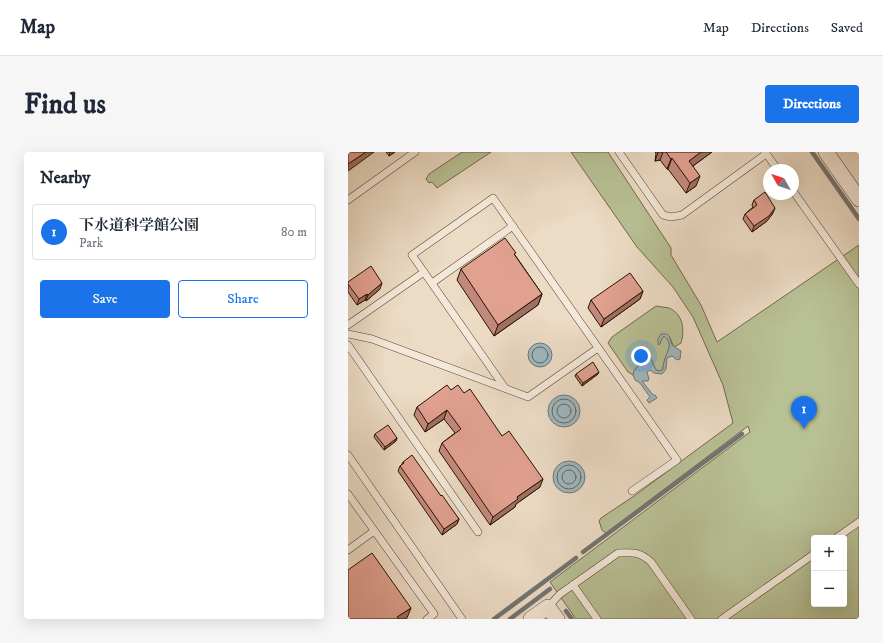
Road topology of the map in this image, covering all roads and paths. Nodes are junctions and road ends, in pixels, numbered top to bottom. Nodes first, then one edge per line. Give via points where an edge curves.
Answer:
1 (415, 152) edge
2 (618, 152) edge
3 (826, 152) edge
4 (766, 153) edge
5 (774, 164) edge
6 (799, 199) edge
7 (859, 199) edge
8 (348, 200) edge
9 (513, 226) junction
10 (424, 272) junction
11 (432, 283) junction
12 (859, 284) edge
13 (348, 325) edge
14 (348, 334) edge
15 (348, 346) edge
16 (598, 348) junction
17 (505, 388) junction
18 (348, 455) edge
19 (632, 491) dead end
20 (348, 494) edge
21 (859, 522) edge
22 (374, 531) junction
23 (478, 532) dead end
24 (840, 535) edge
25 (348, 550) edge
26 (811, 556) edge
27 (573, 585) junction
28 (548, 607) junction
29 (427, 619) edge
30 (462, 619) edge
31 (531, 619) edge
32 (557, 619) edge
33 (597, 619) edge
34 (691, 619) edge
35 (722, 619) edge

1 - 8 lane
2 - 4 lane via 663,215 671,217 682,215
3 - 7 street
4 - 5 lane
6 - 12 lane
9 - 10 lane via 494,198 412,255
9 - 11 lane
9 - 16 lane
10 - 11 lane
10 - 13 lane
11 - 17 lane
14 - 17 lane via 372,339
15 - 23 lane
16 - 17 lane via 528,397
16 - 19 lane via 677,460
18 - 30 lane
20 - 22 lane
21 - 24 lane
22 - 25 lane
22 - 29 lane via 434,614
26 - 35 lane
27 - 28 lane
27 - 33 lane
27 - 34 lane via 618,553 643,554
28 - 31 street
28 - 32 street

